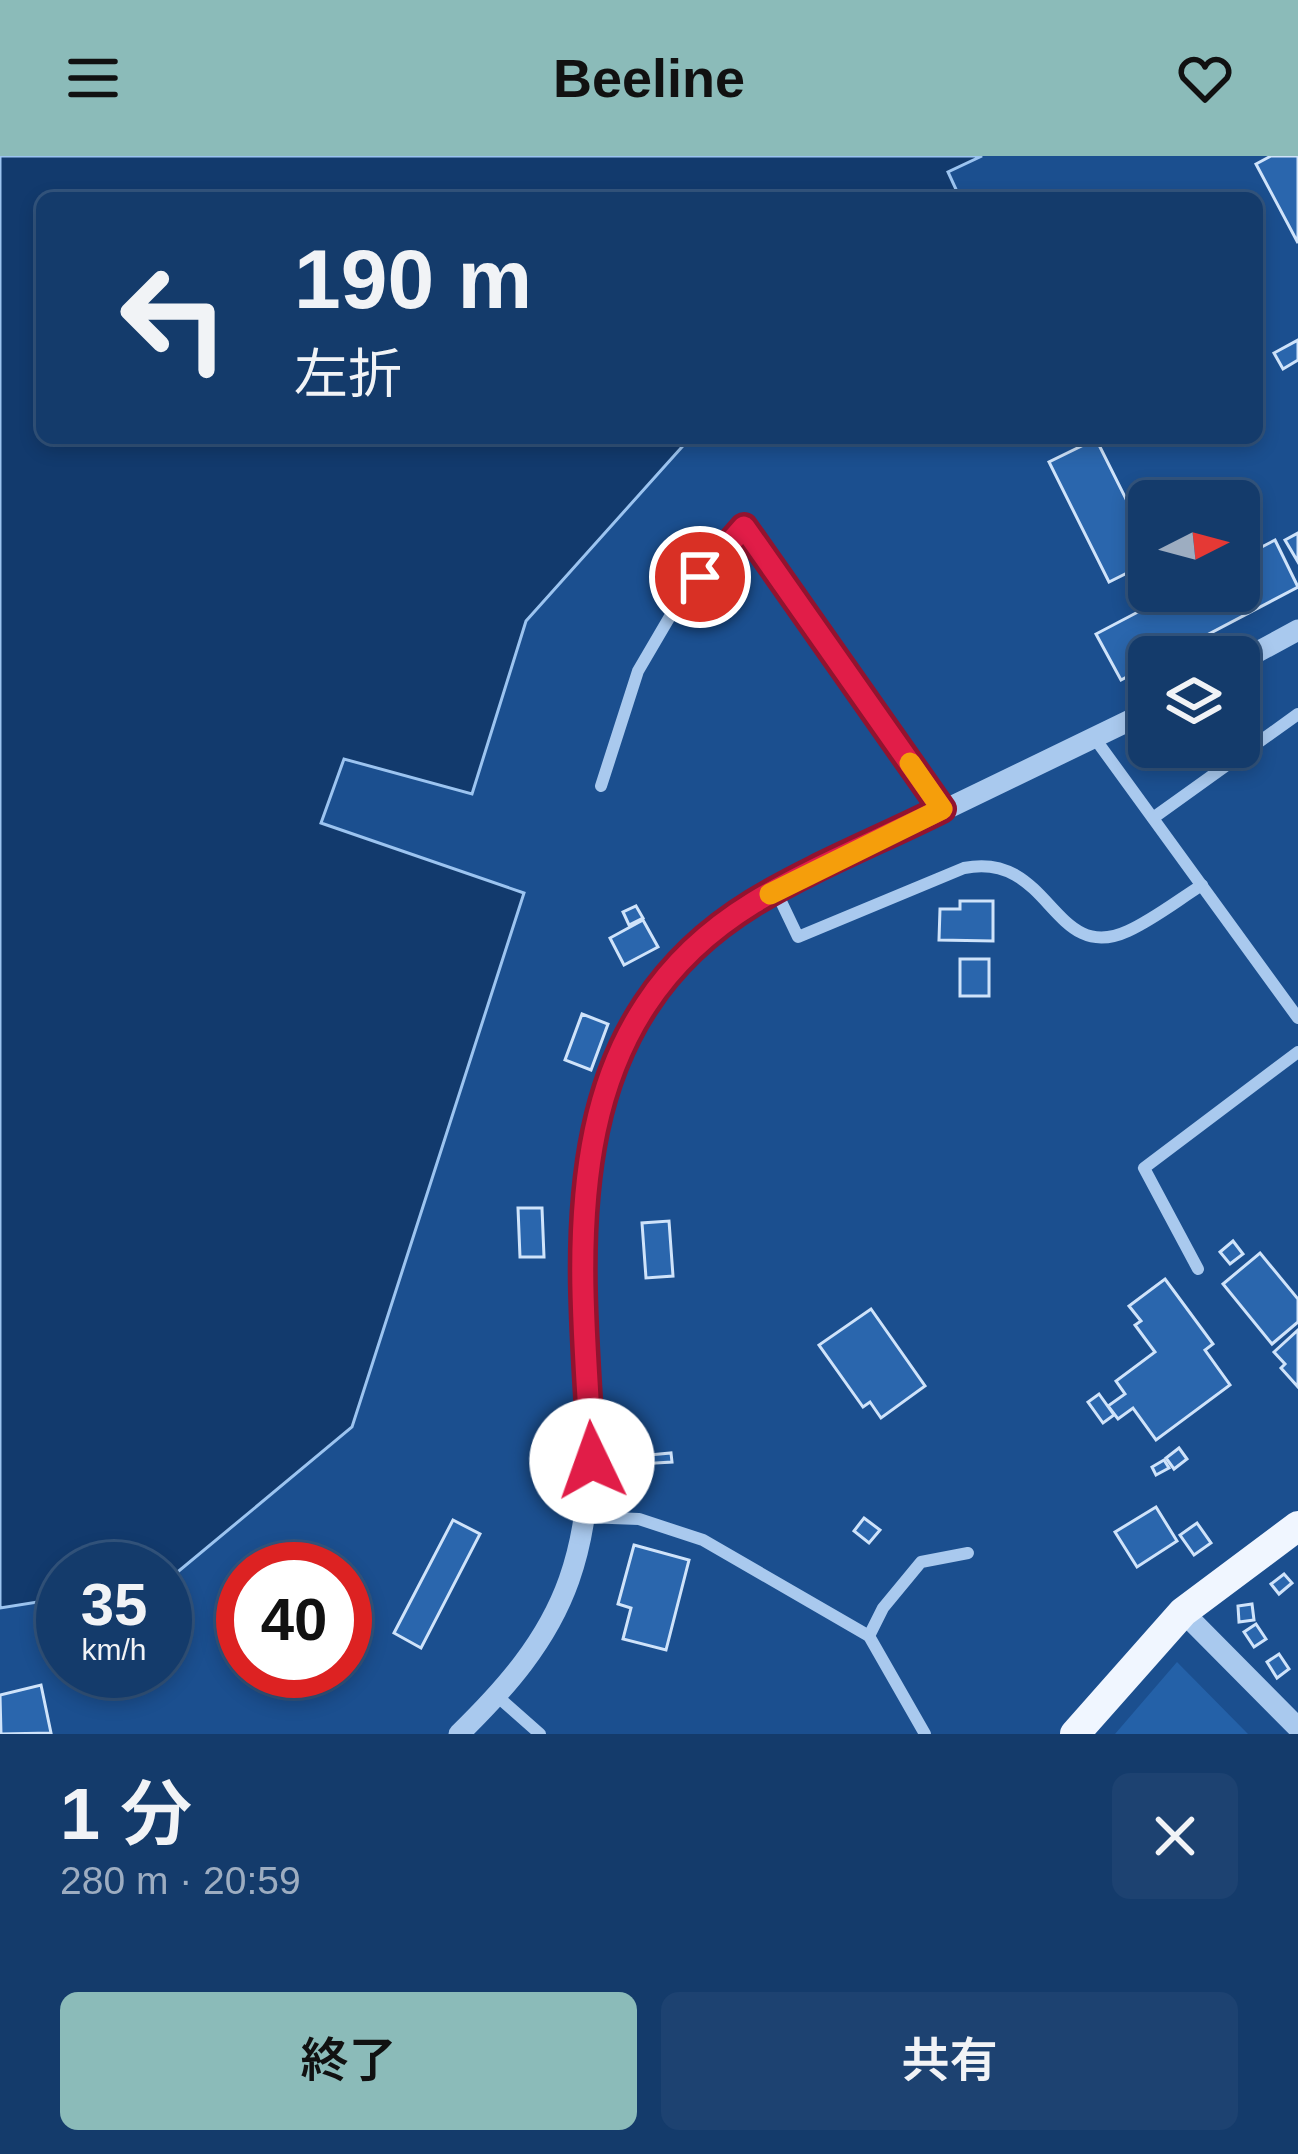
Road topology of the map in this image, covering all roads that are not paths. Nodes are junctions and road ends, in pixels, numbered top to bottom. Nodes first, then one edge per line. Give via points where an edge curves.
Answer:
1 (1298, 630) edge
2 (1260, 651) edge
3 (1298, 714) edge
4 (1128, 722) edge
5 (1096, 740) junction
6 (601, 786) dead end
7 (942, 809) junction
8 (1153, 818) junction
9 (1202, 885) junction
10 (776, 892) junction
11 (1298, 1018) edge
12 (1298, 1052) edge
13 (1198, 1269) dead end
14 (585, 1517) junction
15 (1298, 1526) edge
16 (968, 1553) dead end
17 (1183, 1612) junction
18 (869, 1636) junction
19 (497, 1697) junction
20 (1298, 1728) edge
21 (459, 1734) edge
22 (540, 1734) edge
23 (925, 1734) edge
24 (1075, 1734) edge

1 - 2 street
3 - 8 street
4 - 5 street
5 - 7 street
5 - 8 street
6 - 7 street via 638,670 679,601 744,527
7 - 10 street
8 - 9 street
9 - 10 street via 1125,933 1102,935 1059,920 1031,883 985,863 798,937
9 - 11 street
10 - 14 street via 695,947 649,1001 614,1066 592,1135 580,1251 592,1461
12 - 13 street via 1144,1168
14 - 18 street via 639,1519 703,1540
14 - 19 street via 542,1639
15 - 17 main road
16 - 18 street via 921,1562
17 - 20 street
17 - 24 main road
18 - 23 street
19 - 21 street
19 - 22 street

